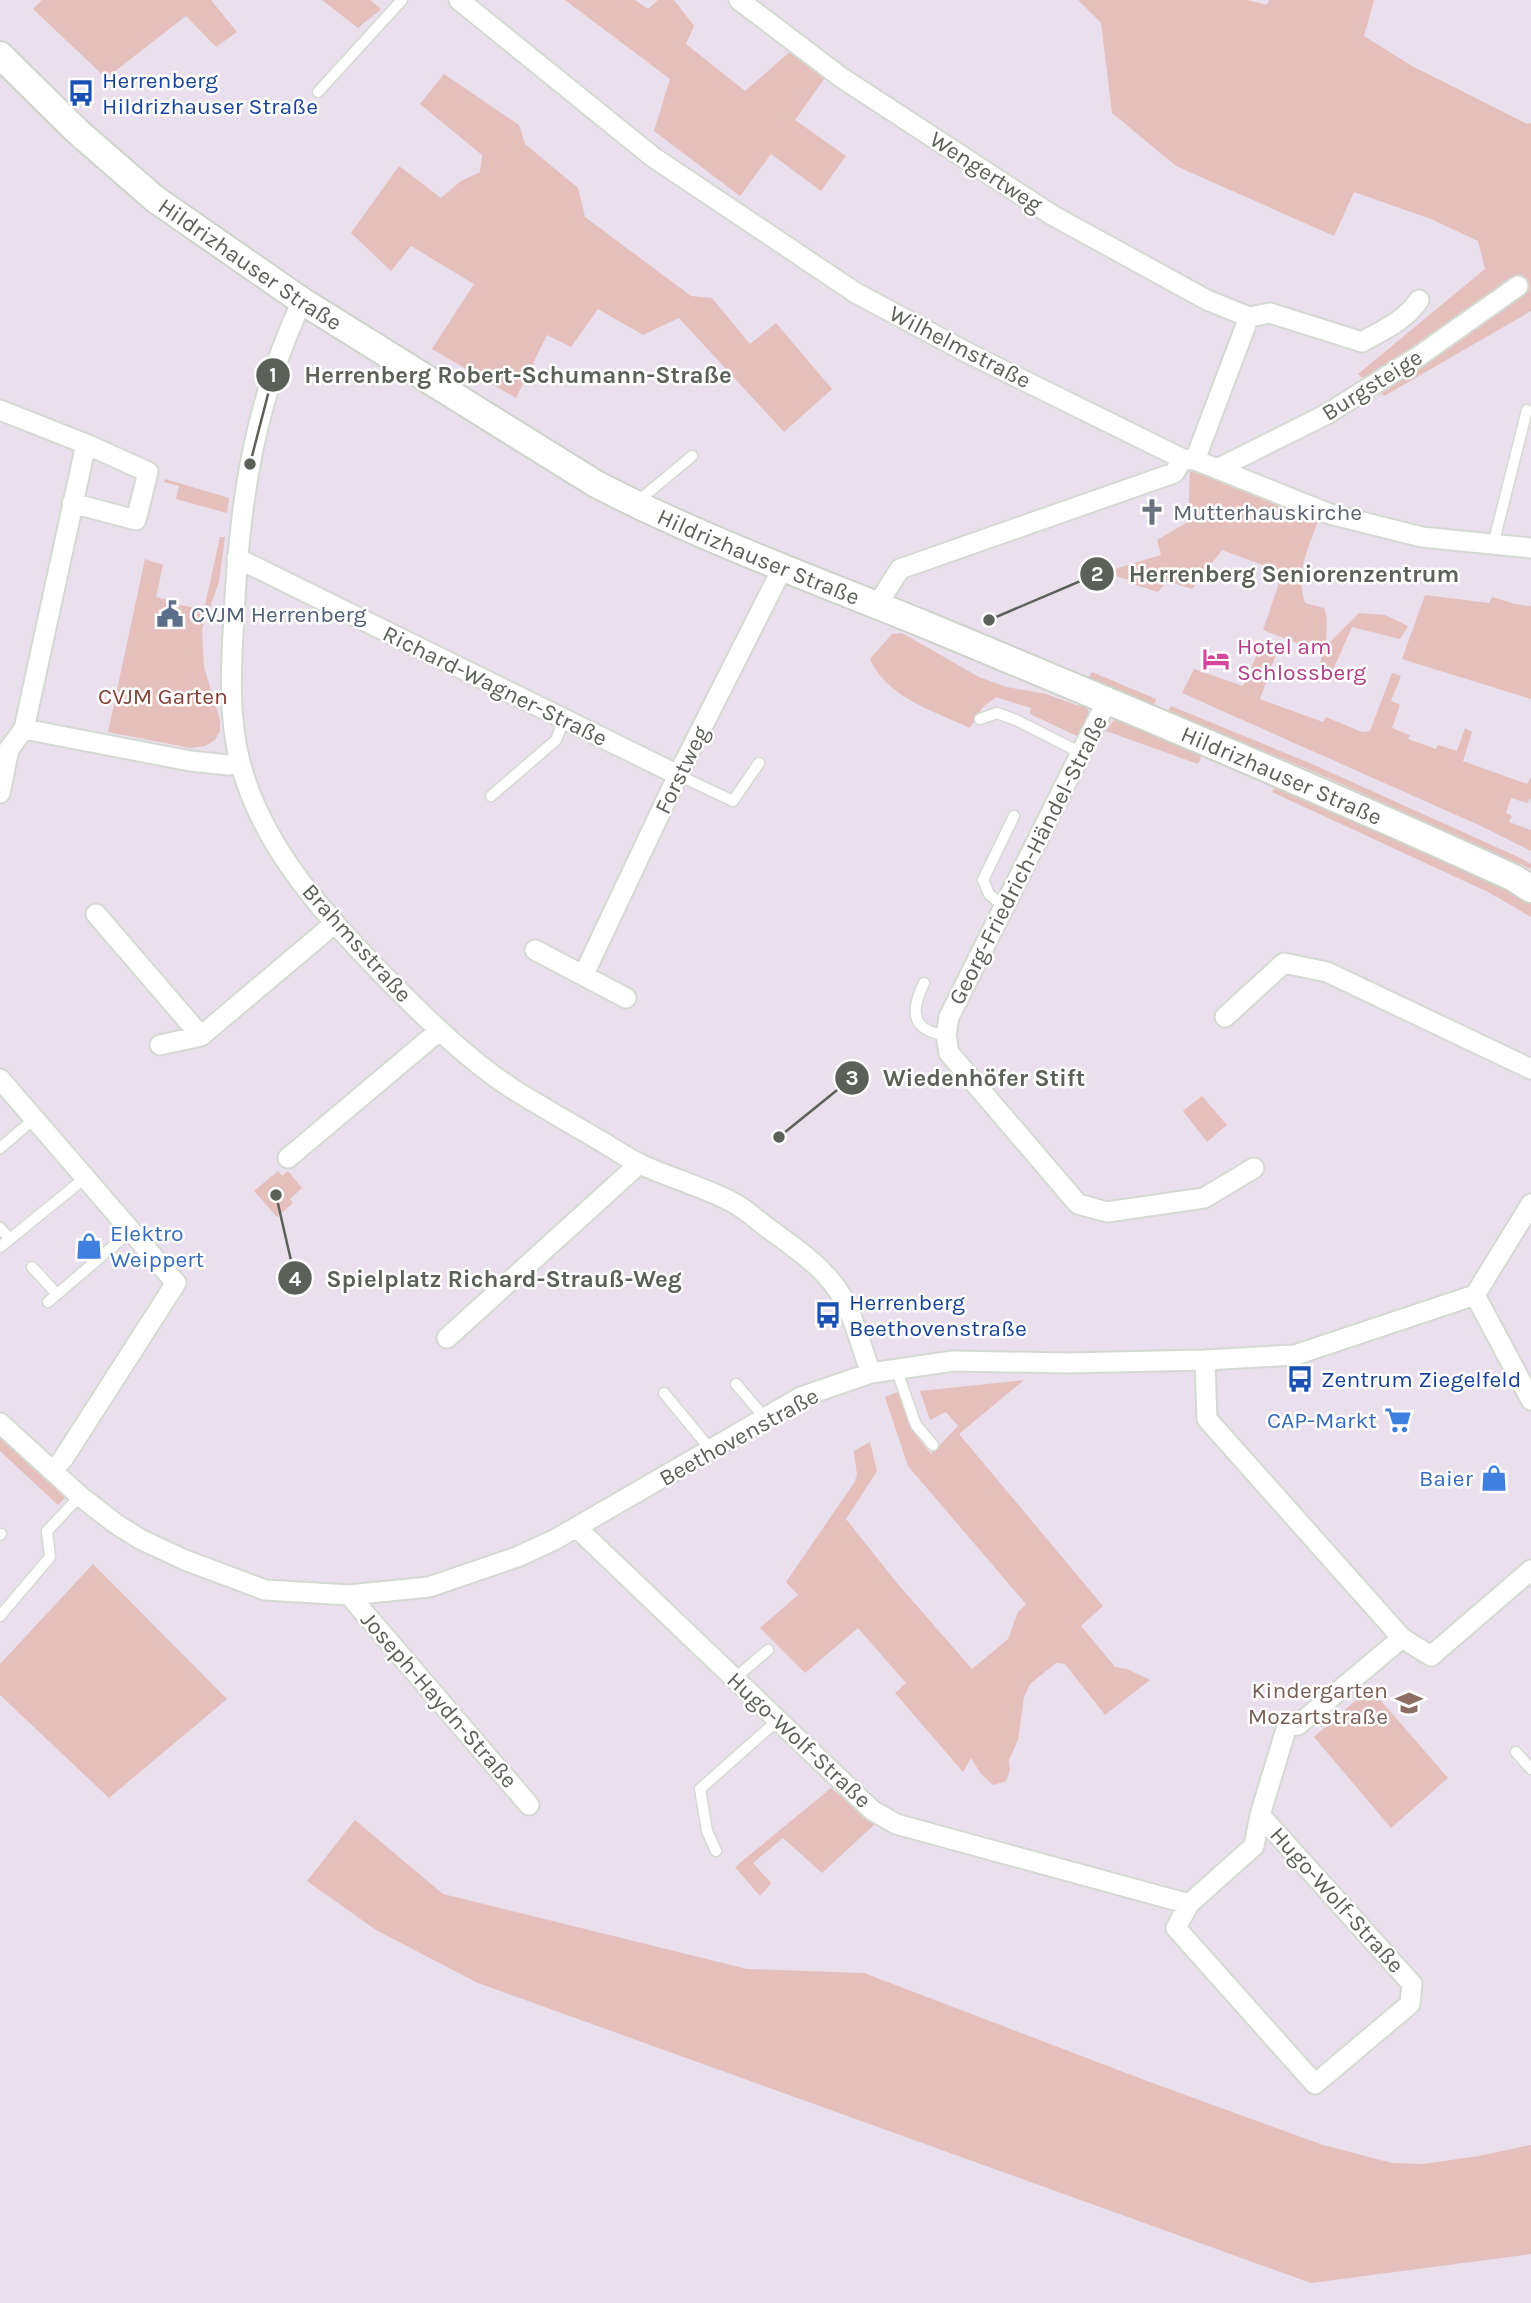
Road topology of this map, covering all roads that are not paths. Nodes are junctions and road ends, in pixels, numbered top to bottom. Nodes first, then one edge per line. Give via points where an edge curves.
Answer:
1 (402, 0) edge
2 (459, 0) edge
3 (739, 0) edge
4 (0, 55) edge
5 (0, 77) edge
6 (318, 92) dead end
7 (52, 106) junction
8 (1518, 286) dead end
9 (1419, 300) dead end
10 (302, 301) junction
11 (1249, 317) junction
12 (0, 410) edge
13 (1527, 410) dead end
14 (86, 444) junction
15 (692, 456) dead end
16 (1189, 460) junction
17 (1217, 469) junction
18 (72, 503) junction
19 (634, 504) junction
20 (1493, 545) junction
21 (1531, 548) edge
22 (237, 558) junction
23 (783, 567) junction
24 (877, 605) junction
25 (1107, 701) junction
26 (979, 719) dead end
27 (564, 720) junction
28 (24, 729) junction
29 (1082, 753) junction
30 (240, 763) junction
31 (759, 763) dead end
32 (678, 775) junction
33 (0, 793) edge
34 (491, 796) dead end
35 (1014, 816) dead end
36 (1531, 889) edge
37 (1004, 907) junction
38 (96, 914) dead end
39 (334, 924) junction
40 (535, 950) dead end
41 (584, 974) junction
42 (924, 984) dead end
43 (626, 998) dead end
44 (1225, 1017) dead end
45 (439, 1031) junction
46 (946, 1035) junction
47 (201, 1036) junction
48 (160, 1045) dead end
49 (1531, 1069) edge
50 (0, 1079) edge
51 (34, 1119) junction
52 (0, 1148) edge
53 (288, 1158) dead end
54 (639, 1164) junction
55 (1254, 1168) dead end
56 (85, 1178) junction
57 (1531, 1204) edge
58 (0, 1228) edge
59 (131, 1231) junction
60 (10, 1239) junction
61 (0, 1247) edge
62 (32, 1267) dead end
63 (57, 1294) junction
64 (1475, 1295) junction
65 (47, 1302) dead end
66 (447, 1338) dead end
67 (1205, 1360) junction
68 (897, 1371) junction
69 (871, 1373) junction
70 (736, 1384) dead end
71 (1529, 1390) edge
72 (664, 1393) dead end
73 (765, 1418) junction
74 (0, 1423) edge
75 (933, 1445) dead end
76 (711, 1450) junction
77 (52, 1471) junction
78 (80, 1496) junction
79 (577, 1528) junction
80 (1531, 1570) edge
81 (349, 1595) junction
82 (0, 1616) edge
83 (1402, 1638) junction
84 (768, 1650) dead end
85 (734, 1679) junction
86 (778, 1720) junction
87 (1516, 1752) dead end
88 (1531, 1769) edge
89 (529, 1805) dead end
90 (1260, 1815) junction
91 (716, 1851) dead end
92 (1189, 1904) junction

1 - 6 lane
2 - 16 street, Wilhelmstraße via 653,157 856,293
3 - 11 street, Wengertweg via 842,78 1052,215 1207,300
4 - 7 main road, Hildrizhauser Straße
5 - 7 main road, Hildrizhauser Straße
7 - 10 main road, Hildrizhauser Straße via 155,199
8 - 17 street, Burgsteige via 1327,414
9 - 11 street, Wengertweg via 1401,320 1362,342 1270,313
10 - 19 main road, Hildrizhauser Straße
10 - 22 street, Brahmsstraße via 268,387 243,500
11 - 16 street
12 - 14 street
13 - 20 lane
14 - 18 street
14 - 18 street via 148,472 136,520
15 - 19 lane
16 - 17 street, Wilhelmstraße
16 - 24 street via 1174,474 900,569
17 - 20 street, Wilhelmstraße via 1330,514 1422,537
18 - 28 street
19 - 23 main road, Hildrizhauser Straße
20 - 21 street, Wilhelmstraße
22 - 27 street, Richard-Wagner-Straße
22 - 30 street, Brahmsstraße via 232,691
23 - 24 main road, Hildrizhauser Straße
23 - 32 street, Forstweg
24 - 25 main road, Hildrizhauser Straße
25 - 29 street, Georg-Friedrich-Händel-Straße
25 - 36 main road, Hildrizhauser Straße via 1403,827
26 - 29 lane via 997,713
27 - 32 street, Richard-Wagner-Straße
27 - 34 lane via 556,740
28 - 30 street via 190,761
28 - 33 street via 7,755
29 - 37 street, Georg-Friedrich-Händel-Straße
30 - 39 street, Brahmsstraße via 276,846
31 - 32 lane via 733,801
32 - 41 street, Forstweg
35 - 37 lane via 983,880 989,894
37 - 46 street, Georg-Friedrich-Händel-Straße via 949,1017
38 - 47 street
39 - 45 street, Brahmsstraße
39 - 47 street
40 - 41 street
41 - 43 street
42 - 46 lane via 914,1013 933,1034
44 - 49 street via 1284,963 1328,972
45 - 53 street
45 - 54 street, Brahmsstraße via 512,1088
46 - 55 street, Georg-Friedrich-Händel-Straße via 949,1053 1078,1204 1107,1212 1204,1198
47 - 48 street
50 - 51 street
51 - 52 lane
51 - 56 street
54 - 66 street
54 - 69 street, Brahmsstraße via 733,1202 813,1261 844,1301
56 - 59 street
56 - 60 lane
57 - 64 street
58 - 60 lane
59 - 63 lane
59 - 77 street via 176,1283
60 - 61 lane
62 - 63 lane
63 - 65 lane
64 - 67 street, Beethovenstraße via 1295,1355
64 - 71 street
67 - 68 street, Beethovenstraße via 953,1361
67 - 83 street via 1207,1419
68 - 69 street, Beethovenstraße
68 - 75 lane via 916,1425
69 - 73 street, Beethovenstraße via 801,1397
70 - 73 lane
72 - 76 lane
73 - 76 street, Beethovenstraße
74 - 77 street, Beethovenstraße
76 - 79 street, Beethovenstraße
77 - 78 street, Beethovenstraße
78 - 81 street, Beethovenstraße via 140,1539 265,1590
78 - 82 lane via 47,1531 50,1557
79 - 81 street, Beethovenstraße via 517,1557 429,1587
79 - 85 street, Hugo-Wolf-Straße
80 - 83 street via 1431,1656
81 - 89 street, Joseph-Haydn-Straße
83 - 90 street, Hugo-Wolf-Straße via 1298,1725 1287,1726
84 - 85 lane
85 - 86 street, Hugo-Wolf-Straße
86 - 91 lane via 700,1789
86 - 92 street, Hugo-Wolf-Straße via 872,1810 896,1824
87 - 88 lane
90 - 92 street, Hugo-Wolf-Straße via 1254,1846
90 - 92 street, Hugo-Wolf-Straße via 1412,1983 1410,2004 1315,2084 1176,1928

